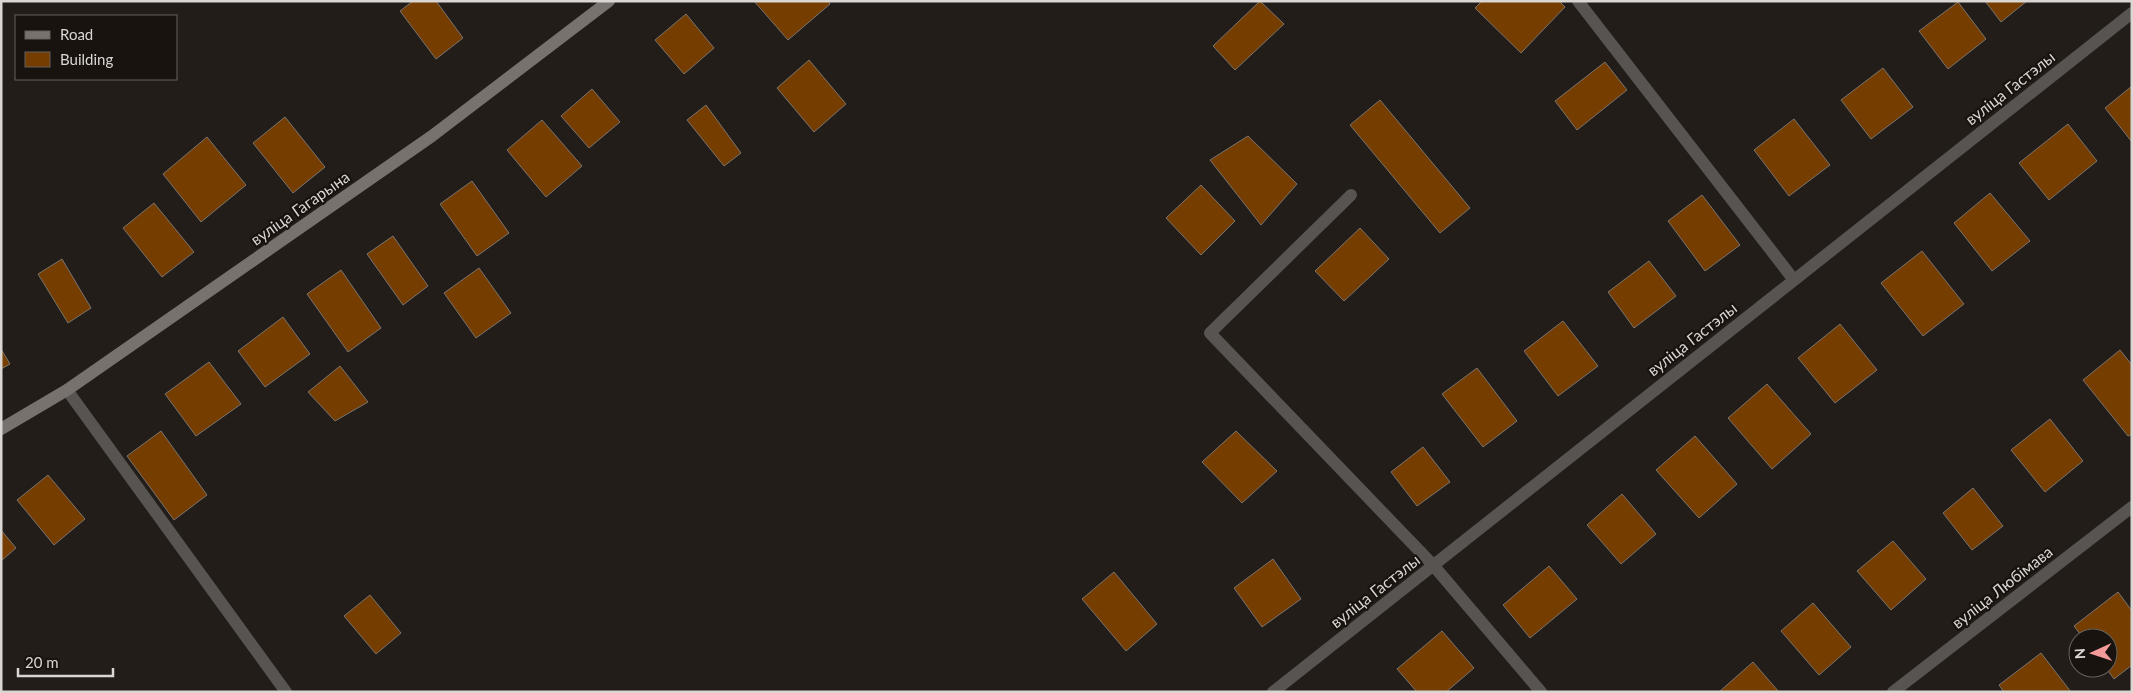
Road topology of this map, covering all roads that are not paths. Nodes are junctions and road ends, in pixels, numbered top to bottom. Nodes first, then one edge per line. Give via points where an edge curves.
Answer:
1 (609, 1) edge
2 (1578, 1) edge
3 (2132, 13) edge
4 (1350, 194) dead end
5 (1794, 280) junction
6 (67, 390) junction
7 (1, 429) edge
8 (2132, 507) edge
9 (1433, 565) junction
10 (286, 692) edge
11 (1273, 692) edge
12 (1541, 692) edge
13 (1892, 692) edge

1 - 6 street, вуліца Гагарына via 432,136
2 - 5 street
3 - 5 street, вуліца Гастэлы
4 - 9 street via 1210,333
5 - 9 street, вуліца Гастэлы
6 - 7 street, вуліца Гагарына
6 - 10 street
8 - 13 street, вуліца Любімава
9 - 11 street, вуліца Гастэлы
9 - 12 street

